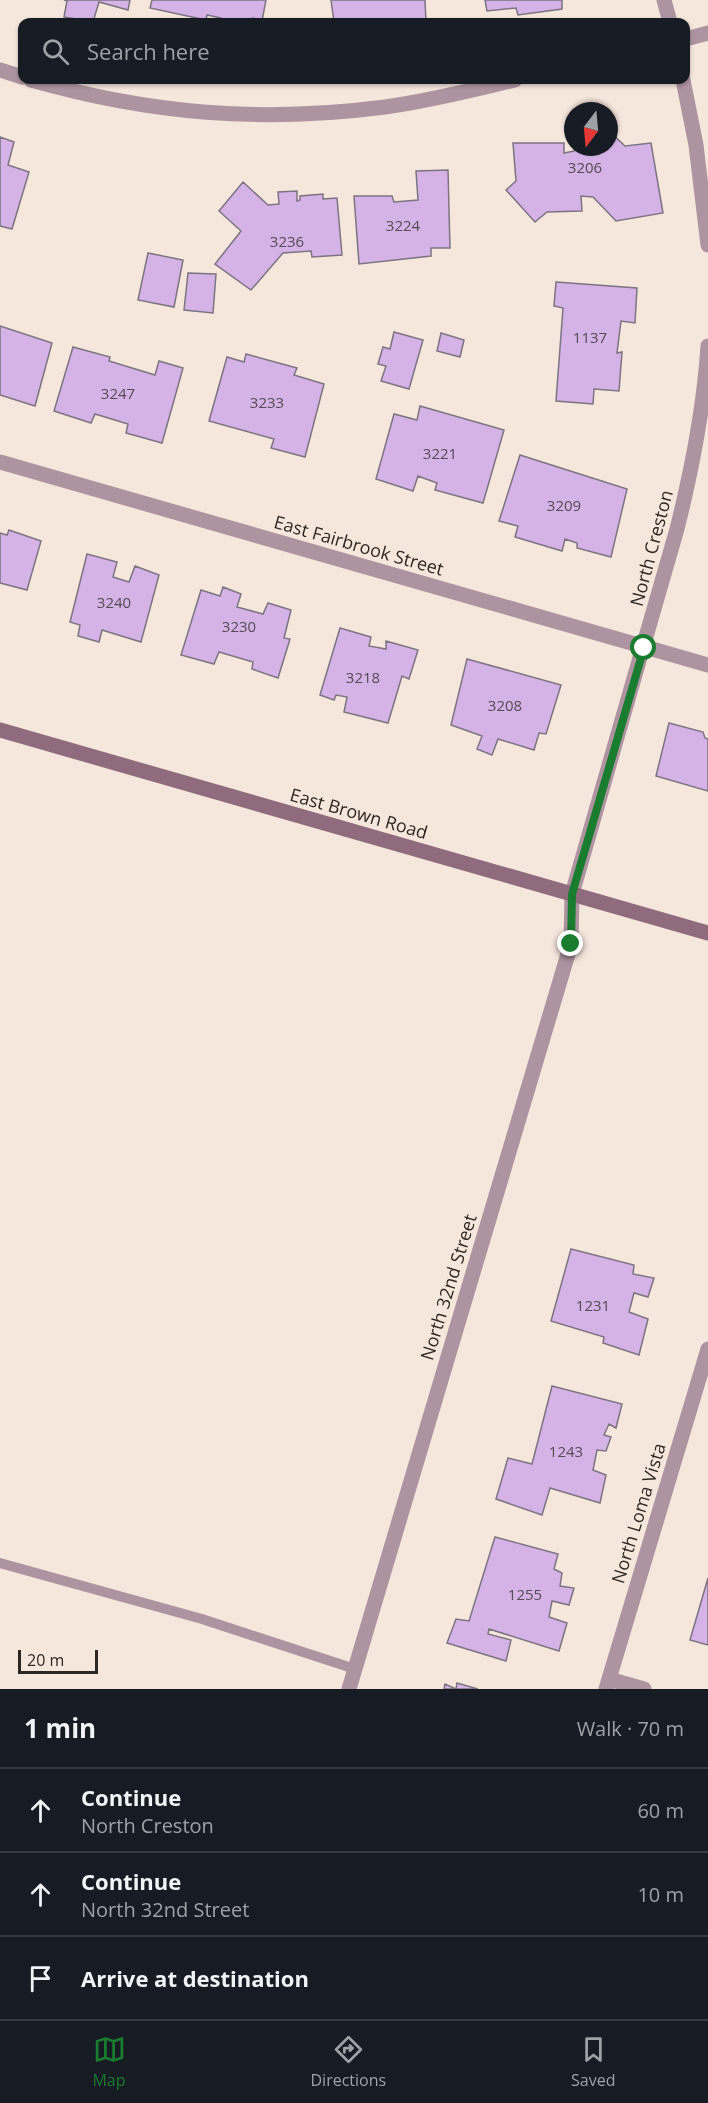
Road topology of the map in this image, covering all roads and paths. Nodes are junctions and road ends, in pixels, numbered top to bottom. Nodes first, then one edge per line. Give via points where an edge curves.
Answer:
1 (664, 0) edge
2 (669, 18) edge
3 (708, 33) edge
4 (690, 38) edge
5 (0, 70) edge
6 (18, 76) edge
7 (46, 84) edge
8 (498, 84) edge
9 (684, 84) edge
10 (708, 245) edge
11 (708, 346) edge
12 (0, 462) edge
13 (644, 648) junction
14 (708, 665) edge
15 (0, 730) edge
16 (572, 894) junction
17 (708, 933) edge
18 (708, 1349) edge
19 (0, 1563) edge
20 (355, 1669) junction
21 (608, 1684) edge
22 (349, 1689) edge
23 (644, 1689) edge

1 - 2 street
3 - 4 street
5 - 6 street
7 - 8 street via 150,107 247,115 386,107
9 - 10 street
11 - 13 street, North Creston via 691,473
12 - 13 street, East Fairbrook Street
13 - 14 street, East Fairbrook Street
13 - 16 street, North Creston
15 - 16 main road, East Brown Road
16 - 17 main road, East Brown Road
16 - 20 street, North 32nd Street via 571,944
18 - 21 street, North Loma Vista
19 - 20 lane via 202,1619
20 - 22 street, North 32nd Street
21 - 23 street

